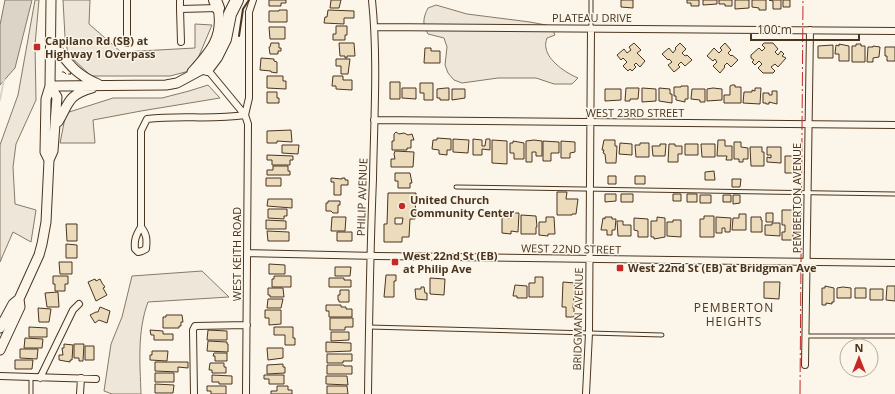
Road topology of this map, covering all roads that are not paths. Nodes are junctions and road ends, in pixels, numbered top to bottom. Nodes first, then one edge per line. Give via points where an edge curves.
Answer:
1 (51, 0) edge
2 (126, 0) edge
3 (180, 0) edge
4 (237, 0) edge
5 (253, 0) edge
6 (372, 0) edge
7 (591, 0) edge
8 (216, 4) edge
9 (180, 9) junction
10 (375, 27) junction
11 (591, 28) junction
12 (810, 30) junction
13 (895, 31) edge
14 (50, 40) junction
15 (181, 42) dead end
16 (127, 43) dead end
17 (213, 47) junction
18 (207, 69) junction
19 (188, 76) junction
20 (50, 86) junction
21 (103, 86) junction
22 (245, 114) junction
23 (374, 120) junction
24 (590, 123) junction
25 (808, 124) junction
26 (895, 125) edge
27 (55, 126) junction
28 (49, 160) junction
29 (456, 187) dead end
30 (590, 189) junction
31 (807, 192) junction
32 (895, 194) edge
33 (141, 227) dead end
34 (248, 253) junction
35 (370, 256) junction
36 (589, 259) junction
37 (807, 262) junction
38 (895, 263) edge
39 (19, 299) junction
40 (79, 304) dead end
41 (247, 325) junction
42 (369, 327) junction
43 (0, 328) edge
44 (589, 333) junction
45 (662, 335) dead end
46 (806, 336) junction
47 (895, 336) edge
48 (0, 350) edge
49 (805, 365) dead end
50 (0, 376) edge
51 (31, 378) junction
52 (40, 378) junction
53 (81, 378) junction
54 (96, 378) dead end
55 (31, 394) edge
56 (80, 394) edge
57 (194, 394) edge
58 (246, 394) edge
59 (368, 394) edge
60 (586, 394) edge

1 - 14 main road
2 - 16 street
3 - 9 street
4 - 18 highway via 230,14 225,39
5 - 22 street, WEST KEITH ROAD via 249,12 249,98
6 - 10 street, PHILIP AVENUE
7 - 11 lane
8 - 9 street
8 - 17 main road via 220,17
9 - 15 street
10 - 11 street, PLATEAU DRIVE
10 - 23 street, PHILIP AVENUE
11 - 12 street, PLATEAU DRIVE
11 - 24 street, BRIDGMAN AVENUE
12 - 13 street, PLATEAU DRIVE
12 - 25 street, PEMBERTON AVENUE
14 - 20 main road
14 - 21 main road via 76,71
17 - 18 main road
17 - 19 main road
18 - 19 main road
18 - 22 street
19 - 21 main road via 177,83 166,85
20 - 21 main road
20 - 27 main road via 57,97
20 - 28 main road via 46,99 45,152
21 - 27 main road via 83,92 69,100
22 - 33 street via 226,118 147,119 141,131
22 - 34 street, WEST KEITH ROAD via 248,124
23 - 24 street, WEST 23RD STREET
23 - 35 street, PHILIP AVENUE
24 - 25 street, WEST 23RD STREET
24 - 30 street, BRIDGMAN AVENUE
25 - 26 street, WEST 23RD STREET
25 - 31 street, PEMBERTON AVENUE
27 - 28 main road via 53,151
28 - 39 main road via 45,233 39,254
29 - 30 lane
30 - 31 lane
30 - 36 street, BRIDGMAN AVENUE
31 - 32 lane
31 - 37 street, PEMBERTON AVENUE
34 - 35 street, WEST 22ND STREET
34 - 41 street, WEST KEITH ROAD
35 - 36 street, WEST 22ND STREET
35 - 42 street, PHILIP AVENUE
36 - 37 street, WEST 22ND STREET
36 - 44 street, BRIDGMAN AVENUE
37 - 38 street, WEST 22ND STREET
37 - 46 street, PEMBERTON AVENUE
39 - 43 main road via 13,304
39 - 48 main road via 20,307
40 - 52 street via 73,310
41 - 57 street via 195,326
41 - 58 street, WEST KEITH ROAD
42 - 44 lane
42 - 59 street, PHILIP AVENUE
44 - 45 lane
44 - 60 street, BRIDGMAN AVENUE
46 - 47 lane
46 - 49 street, PEMBERTON AVENUE
50 - 51 street
51 - 52 street
51 - 55 lane
52 - 53 street
53 - 54 street
53 - 56 street

